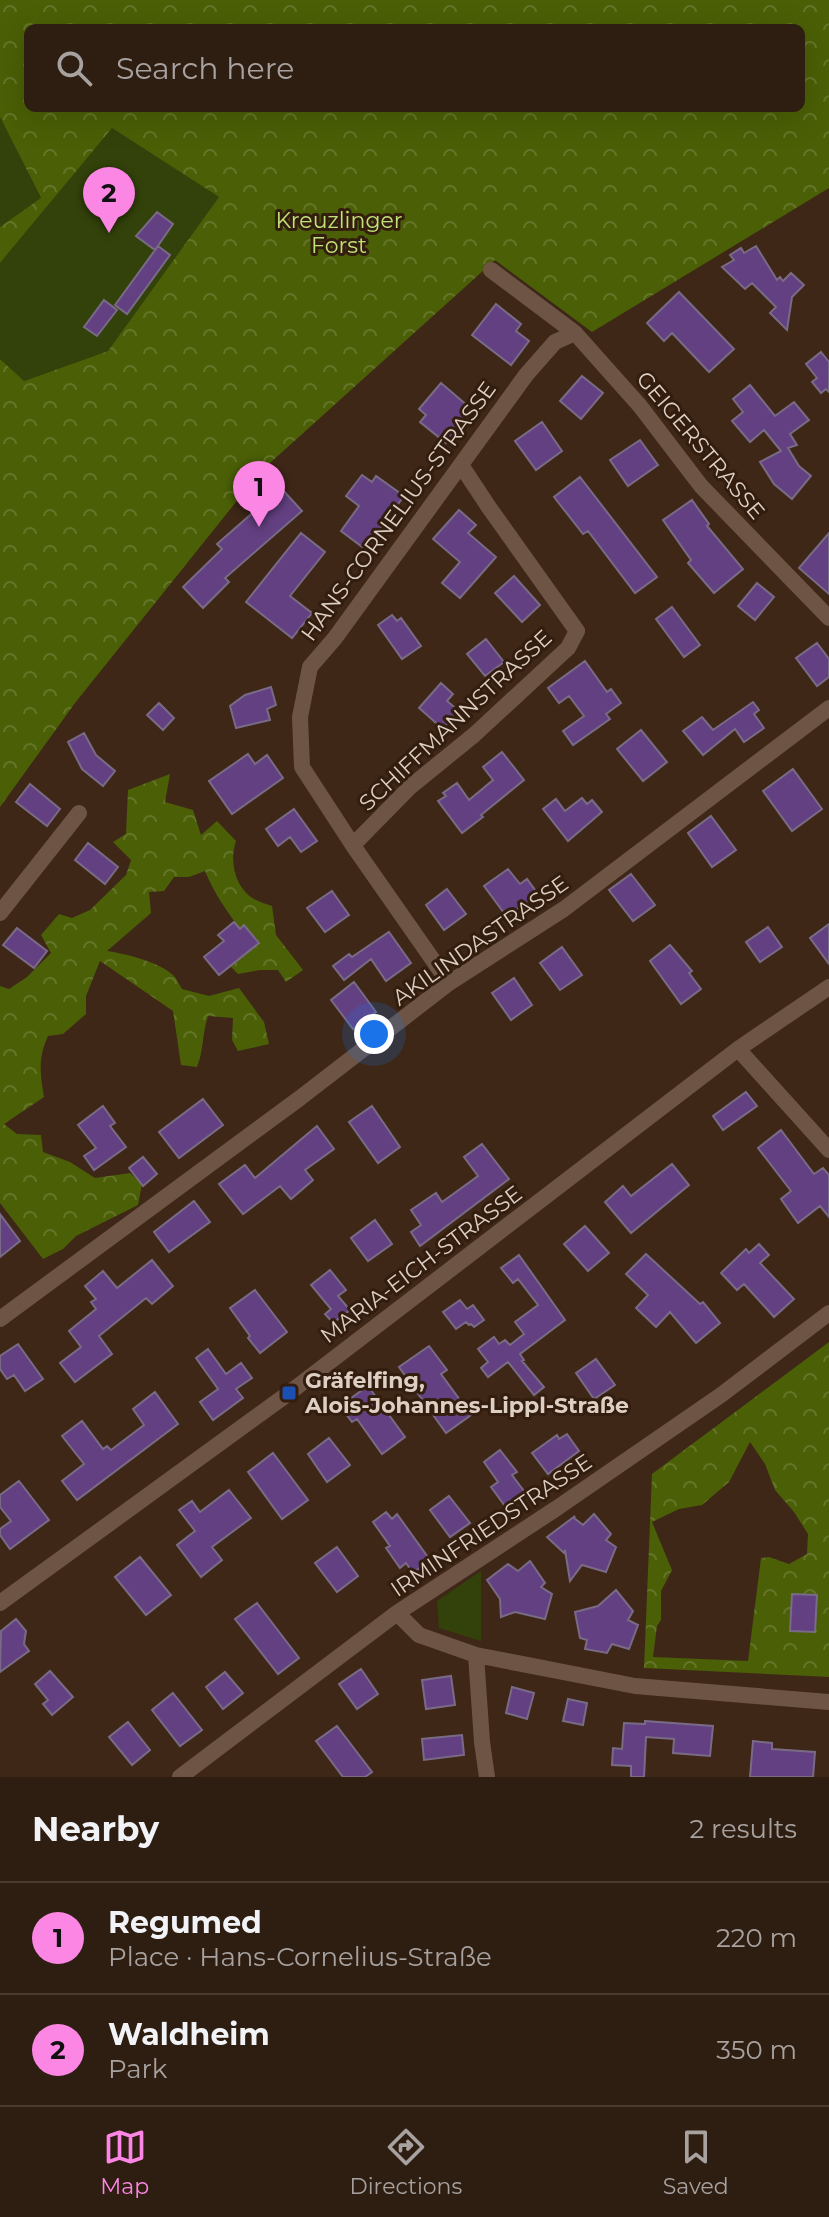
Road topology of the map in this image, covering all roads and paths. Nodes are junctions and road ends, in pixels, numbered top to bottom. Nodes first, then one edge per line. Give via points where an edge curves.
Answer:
1 (491, 270) dead end
2 (575, 333) junction
3 (461, 465) junction
4 (829, 618) edge
5 (829, 708) edge
6 (79, 813) dead end
7 (354, 847) junction
8 (0, 913) edge
9 (449, 983) junction
10 (829, 987) edge
11 (738, 1049) junction
12 (829, 1150) edge
13 (829, 1313) edge
14 (0, 1319) edge
15 (0, 1603) edge
16 (397, 1613) junction
17 (476, 1655) junction
18 (829, 1702) edge
19 (180, 1777) edge
20 (487, 1777) edge

1 - 2 street, GEIGERSTRASSE
2 - 3 street, HANS-CORNELIUS-STRASSE via 555,342 526,375
2 - 4 street, GEIGERSTRASSE via 701,486
3 - 7 street, HANS-CORNELIUS-STRASSE via 310,667 300,717 302,767
3 - 7 street, SCHIFFMANNSTRASSE via 577,631 568,648 410,787
5 - 9 street, AKILINDASTRASSE via 564,909
6 - 8 street
7 - 9 street, HANS-CORNELIUS-STRASSE
9 - 14 street, AKILINDASTRASSE
10 - 11 street, MARIA-EICH-STRASSE
11 - 12 street
11 - 15 street, MARIA-EICH-STRASSE via 289,1393
13 - 16 street, IRMINFRIEDSTRASSE via 721,1395
16 - 17 street via 419,1635
16 - 19 street, IRMINFRIEDSTRASSE
17 - 18 street via 635,1686
17 - 20 street

